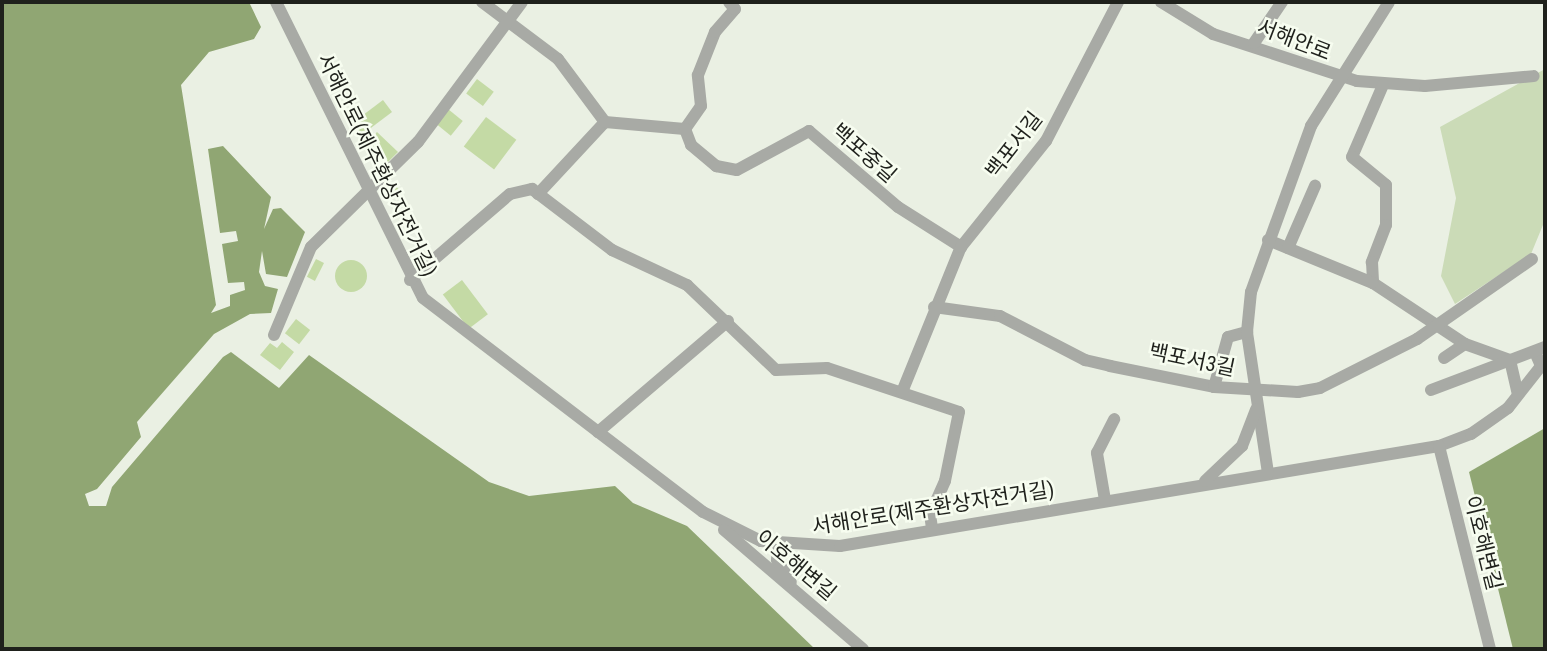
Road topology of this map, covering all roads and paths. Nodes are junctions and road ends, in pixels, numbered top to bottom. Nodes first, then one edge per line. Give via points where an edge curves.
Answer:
1 (275, 2) edge
2 (482, 2) edge
3 (522, 2) edge
4 (729, 2) edge
5 (1118, 2) edge
6 (1161, 2) edge
7 (1282, 2) edge
8 (1389, 2) edge
9 (508, 20) junction
10 (1254, 43) junction
11 (1534, 76) dead end
12 (1339, 77) junction
13 (1383, 85) junction
14 (605, 122) junction
15 (685, 129) junction
16 (1314, 186) dead end
17 (368, 192) junction
18 (538, 194) junction
19 (1268, 240) junction
20 (961, 247) junction
21 (1288, 248) junction
22 (1532, 259) dead end
23 (410, 280) junction
24 (1373, 283) junction
25 (934, 307) junction
26 (728, 321) junction
27 (1436, 324) junction
28 (1247, 332) junction
29 (274, 335) dead end
30 (1465, 344) junction
31 (1541, 350) edge
32 (1444, 358) dead end
33 (1510, 360) junction
34 (1214, 387) junction
35 (1432, 390) dead end
36 (902, 392) junction
37 (1518, 394) junction
38 (1257, 397) junction
39 (1114, 419) dead end
40 (598, 432) junction
41 (1438, 446) junction
42 (1268, 473) junction
43 (1201, 484) junction
44 (1105, 500) junction
45 (703, 512) junction
46 (932, 529) junction
47 (779, 545) junction
48 (791, 582) junction
49 (863, 649) edge
50 (1490, 649) edge

1 - 17 street, 서해안로(제주환상자전거길)
2 - 9 street
3 - 9 street
4 - 15 street via 735,9 715,32 698,75 701,106
5 - 20 street, 백포서길 via 1046,141
6 - 10 street, 서해안로 via 1213,34
7 - 10 street
8 - 12 street
9 - 14 street via 563,64
9 - 17 street via 418,142
10 - 12 street, 서해안로
11 - 13 street, 서해안로
12 - 13 street, 서해안로
12 - 19 street via 1302,147
13 - 24 street via 1352,157 1386,185 1386,225 1372,262
14 - 15 street
14 - 18 street
15 - 20 street, 백포중길 via 691,145 716,166 737,170 809,131 870,186
16 - 21 street
17 - 23 street, 서해안로(제주환상자전거길)
17 - 29 street via 311,247
18 - 23 street via 524,188 510,194
18 - 26 street via 612,250 679,279
19 - 21 street
19 - 28 street via 1251,292
20 - 25 street, 백포서길
21 - 24 street
22 - 27 street, 백포서3길
23 - 40 street, 서해안로(제주환상자전거길) via 449,321
24 - 27 street
25 - 34 street, 백포서3길 via 1000,316 1085,360
25 - 36 street, 백포서길
26 - 36 street via 780,372 827,368
26 - 40 street
27 - 30 street
27 - 38 street, 백포서3길 via 1320,388
28 - 34 street via 1228,337
28 - 38 street
30 - 32 street
30 - 33 street
31 - 33 street
31 - 37 street via 1541,366
33 - 35 street
33 - 37 street
34 - 38 street, 백포서3길
36 - 46 street via 958,412 945,481 930,514
37 - 41 street via 1493,421
38 - 42 street
38 - 43 street via 1242,446
39 - 44 street via 1097,453
40 - 45 street, 서해안로(제주환상자전거길)
41 - 42 street
41 - 50 street, 이호해변길
42 - 43 street, 서해안로(제주환상자전거길)
43 - 44 street, 서해안로(제주환상자전거길)
44 - 46 street, 서해안로(제주환상자전거길)
45 - 47 street, 서해안로(제주환상자전거길) via 729,528
45 - 48 street, 이호해변길
46 - 47 street, 서해안로(제주환상자전거길) via 840,546
47 - 48 street via 777,560
48 - 49 street, 이호해변길

